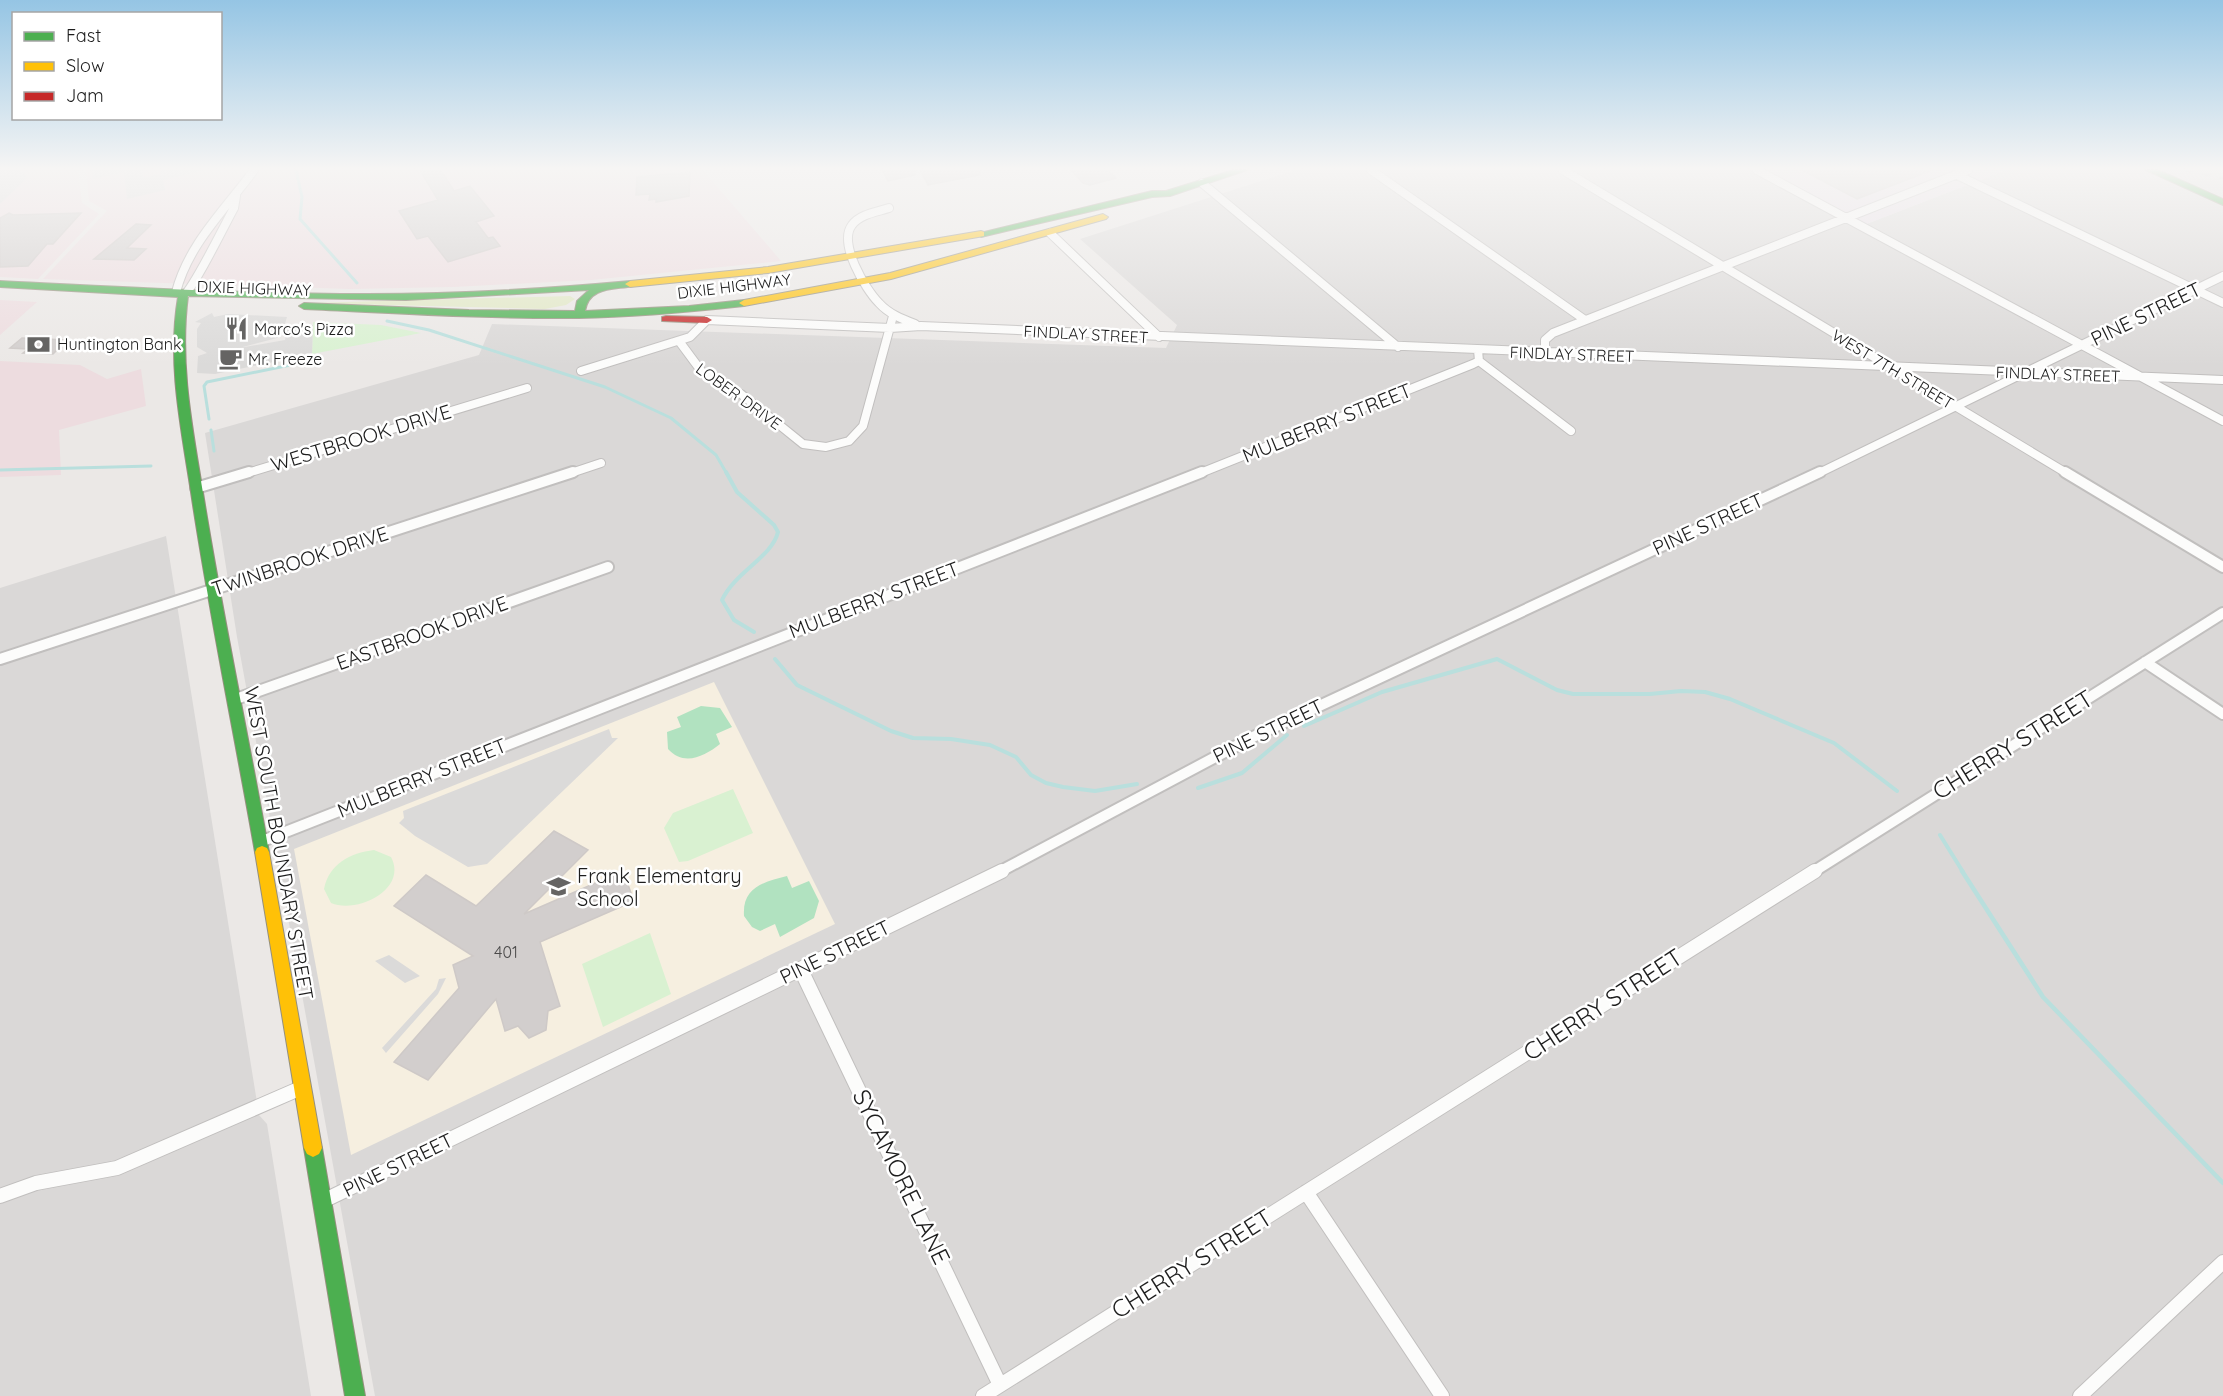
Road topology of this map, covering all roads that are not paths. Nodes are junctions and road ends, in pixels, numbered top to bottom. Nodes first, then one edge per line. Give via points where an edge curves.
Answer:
1 (203, 235) edge
2 (219, 235) edge
3 (848, 235) edge
4 (980, 235) edge
5 (1043, 235) edge
6 (1052, 235) edge
7 (1264, 235) edge
8 (1463, 235) edge
9 (1670, 235) edge
10 (1803, 235) edge
11 (1878, 235) edge
12 (2081, 235) edge
13 (853, 259) junction
14 (1723, 267) junction
15 (2223, 276) edge
16 (865, 283) junction
17 (0, 284) edge
18 (598, 288) junction
19 (2195, 290) junction
20 (0, 294) edge
21 (182, 295) junction
22 (2223, 303) edge
23 (579, 315) junction
24 (893, 316) junction
25 (707, 320) junction
26 (1585, 321) junction
27 (921, 326) junction
28 (890, 328) junction
29 (1159, 337) junction
30 (679, 341) junction
31 (2081, 345) junction
32 (1398, 347) junction
33 (1545, 353) junction
34 (1478, 356) junction
35 (1891, 368) junction
36 (581, 371) dead end
37 (2027, 373) junction
38 (2142, 377) junction
39 (2223, 380) edge
40 (527, 388) dead end
41 (1955, 406) junction
42 (2223, 421) edge
43 (1571, 431) dead end
44 (601, 463) dead end
45 (195, 488) junction
46 (608, 567) dead end
47 (2223, 567) edge
48 (211, 590) junction
49 (2223, 613) edge
50 (0, 659) edge
51 (2145, 662) junction
52 (236, 699) junction
53 (2223, 714) edge
54 (260, 842) junction
55 (801, 970) junction
56 (301, 1088) junction
57 (1306, 1192) junction
58 (0, 1196) edge
59 (321, 1202) junction
60 (2223, 1262) edge
61 (1000, 1385) junction
62 (355, 1396) edge
63 (983, 1396) edge
64 (1442, 1396) edge
65 (2080, 1396) edge

1 - 21 street, WEST SOUTH BOUNDARY STREET via 178,280
2 - 21 street, WEST SOUTH BOUNDARY STREET
3 - 13 street, FINDLAY STREET
4 - 13 main road, DIXIE HIGHWAY
5 - 16 main road, DIXIE HIGHWAY
6 - 29 street
7 - 32 street
8 - 26 street
9 - 14 street, WEST 7TH STREET
10 - 14 street
11 - 31 street
12 - 19 street
13 - 16 street, FINDLAY STREET
13 - 18 main road, DIXIE HIGHWAY
14 - 26 street
14 - 35 street, WEST 7TH STREET
15 - 19 street, PINE STREET
16 - 23 main road, DIXIE HIGHWAY via 727,305
16 - 24 street, FINDLAY STREET via 874,301
17 - 21 main road, DIXIE HIGHWAY
18 - 21 main road, DIXIE HIGHWAY via 289,300
18 - 23 main road via 581,303
19 - 22 street
19 - 31 street, PINE STREET
20 - 21 main road, DIXIE HIGHWAY
21 - 23 main road, DIXIE HIGHWAY
21 - 45 main road, WEST SOUTH BOUNDARY STREET via 178,332
23 - 25 main road
24 - 27 street, FINDLAY STREET
24 - 28 street, LOBER DRIVE
25 - 28 street, FINDLAY STREET
25 - 30 street via 696,334
26 - 33 street via 1548,336
27 - 28 street, FINDLAY STREET
27 - 29 street, FINDLAY STREET
28 - 30 street, LOBER DRIVE via 863,426 849,441 826,447 803,444 741,394 702,372
29 - 32 street, FINDLAY STREET
30 - 36 street
31 - 37 street, PINE STREET
31 - 38 street
32 - 34 street, FINDLAY STREET
33 - 34 street, FINDLAY STREET
33 - 35 street, FINDLAY STREET
34 - 43 street
34 - 54 street, MULBERRY STREET via 1315,428
35 - 37 street, FINDLAY STREET
35 - 41 street, WEST 7TH STREET
37 - 38 street, FINDLAY STREET
37 - 41 street, PINE STREET
38 - 39 street, FINDLAY STREET
38 - 42 street
40 - 45 street, WESTBROOK DRIVE
41 - 47 street, WEST 7TH STREET
41 - 55 street, PINE STREET via 1253,736 980,882
44 - 48 street, TWINBROOK DRIVE
45 - 48 main road, WEST SOUTH BOUNDARY STREET
46 - 52 street, EASTBROOK DRIVE
48 - 50 street, TWINBROOK DRIVE
48 - 52 main road, WEST SOUTH BOUNDARY STREET
49 - 51 street, CHERRY STREET
51 - 53 street
51 - 57 street, CHERRY STREET
52 - 54 main road, WEST SOUTH BOUNDARY STREET
54 - 56 main road, WEST SOUTH BOUNDARY STREET
55 - 59 street, PINE STREET
55 - 61 street, SYCAMORE LANE
56 - 58 street via 117,1168 36,1182
56 - 59 main road, WEST SOUTH BOUNDARY STREET
57 - 61 street, CHERRY STREET
57 - 64 street
59 - 62 main road, WEST SOUTH BOUNDARY STREET
60 - 65 street
61 - 63 street, CHERRY STREET

